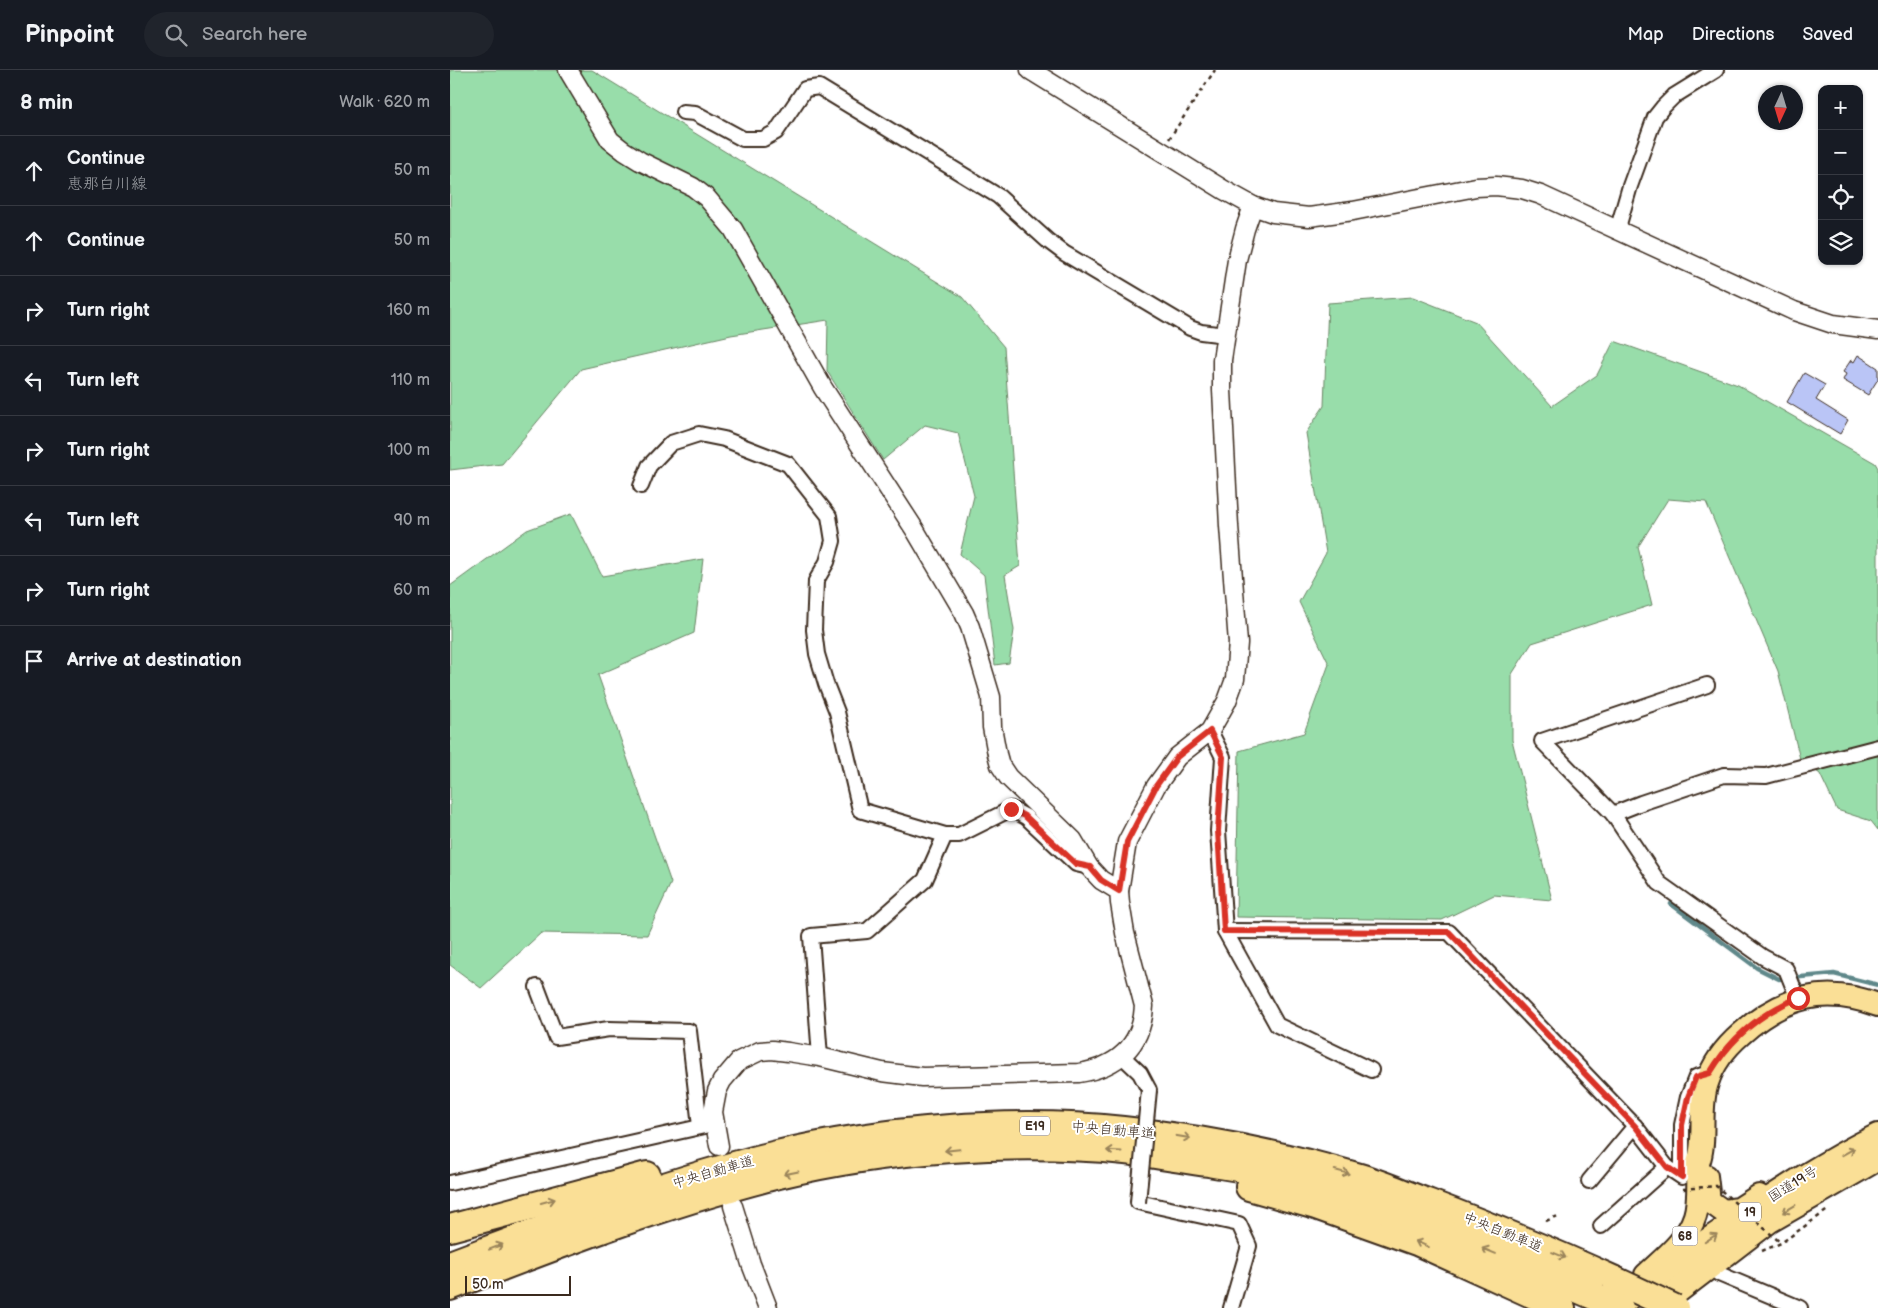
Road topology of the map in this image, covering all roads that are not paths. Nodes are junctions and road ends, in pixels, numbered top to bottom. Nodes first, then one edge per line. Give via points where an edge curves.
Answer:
1 (568, 70) edge
2 (1030, 70) edge
3 (1716, 70) edge
4 (682, 112) dead end
5 (1253, 206) junction
6 (1617, 230) junction
7 (1878, 330) edge
8 (1226, 334) junction
9 (641, 486) dead end
10 (1707, 685) dead end
11 (1210, 731) junction
12 (1878, 747) edge
13 (1613, 814) junction
14 (945, 835) junction
15 (1090, 867) junction
16 (1119, 891) junction
17 (1224, 931) junction
18 (537, 987) dead end
19 (1795, 993) junction
20 (1878, 1005) edge
21 (1122, 1056) junction
22 (820, 1057) junction
23 (1371, 1070) dead end
24 (1710, 1073) junction
25 (708, 1125) junction
26 (1033, 1126) junction
27 (1635, 1126) junction
28 (1878, 1136) edge
29 (719, 1146) dead end
30 (1701, 1156) junction
31 (1174, 1158) junction
32 (1878, 1158) edge
33 (1878, 1165) edge
34 (1667, 1167) junction
35 (1589, 1181) dead end
36 (450, 1183) edge
37 (1831, 1184) junction
38 (1778, 1193) junction
39 (733, 1206) dead end
40 (1601, 1226) dead end
41 (450, 1228) edge
42 (450, 1264) edge
43 (1709, 1266) junction
44 (450, 1287) edge
45 (1615, 1298) edge
46 (768, 1308) edge
47 (1231, 1308) edge
48 (1562, 1308) edge
49 (1654, 1308) edge
50 (1675, 1308) edge
51 (1800, 1308) edge

1 - 15 street via 610,140 640,161 693,187 707,198 732,229 823,388 915,530 964,613 991,698 992,727 1000,766 1072,840
2 - 5 street
3 - 6 street via 1674,96 1656,117
4 - 8 street via 695,113 743,139 763,139 776,132 805,89 819,87 998,196 1064,253 1190,328
5 - 6 street via 1273,213 1309,217 1496,186 1541,195
5 - 8 street via 1237,260
6 - 7 street via 1794,312 1833,324
8 - 11 street via 1222,390 1238,643 1235,678 1227,701
9 - 14 street via 649,466 671,444 699,434 724,439 788,464 829,516 832,541 827,562 816,581 814,630 817,654 837,712 860,810
10 - 13 street via 1542,742
11 - 16 street via 1177,757 1156,786 1127,842
11 - 17 street via 1223,757 1218,831
12 - 13 street via 1766,776 1724,775
13 - 19 street via 1659,883 1763,957 1786,969
14 - 15 street via 959,835 1011,809 1026,817 1076,864
14 - 22 street via 925,880 867,931 811,936
15 - 16 street via 1101,880
16 - 21 street via 1125,933 1144,1006 1137,1036
17 - 23 street via 1277,1025
17 - 27 street via 1449,932
18 - 25 street via 556,1037 609,1029 689,1031
19 - 20 main road, 68 via 1842,996
19 - 24 main road, 68 via 1733,1041
21 - 22 street via 1104,1068 1079,1073 944,1077 882,1072
21 - 47 street, bridge via 1140,1072 1149,1090 1138,1202 1238,1224 1249,1246
22 - 25 street via 772,1050 754,1053 739,1061 717,1091
24 - 30 main road, 68 via 1704,1097
24 - 34 street via 1696,1077 1688,1097 1682,1125 1682,1177
25 - 29 street
25 - 36 street
41 -> 26 highway via 782,1140 940,1115 991,1113
42 -> 26 highway, 中央自動車道 / E19 via 637,1195 776,1154 870,1137 954,1128
26 -> 45 highway, 中央自動車道 / E19 via 1121,1129 1176,1136 1247,1149 1359,1177 1470,1218
27 - 34 street
27 - 35 street
38 -> 28 highway, 国道19号 / 19
30 - 38 main road, 68 via 1705,1162 1708,1201 1723,1210 1739,1210 1761,1195
30 - 45 main road, 68 via 1696,1215 1689,1230 1677,1246 1634,1286
31 -> 44 highway, 中央自動車道 / E19 via 1057,1147 961,1149 867,1158 717,1192 558,1245
45 -> 31 highway, 中央自動車道 / E19 via 1386,1209 1301,1182
48 -> 31 highway via 1417,1242 1316,1206 1230,1181
32 - 37 highway, 国道19号 / 19
33 - 37 main road
34 - 40 street
37 -> 43 highway, 国道19号 / 19 via 1770,1220
45 -> 38 highway, 国道19号 / 19
39 - 46 street
43 - 49 highway, 国道19号 / 19
43 - 51 street via 1719,1274
45 - 50 highway, 中央自動車道 / E19, bridge

